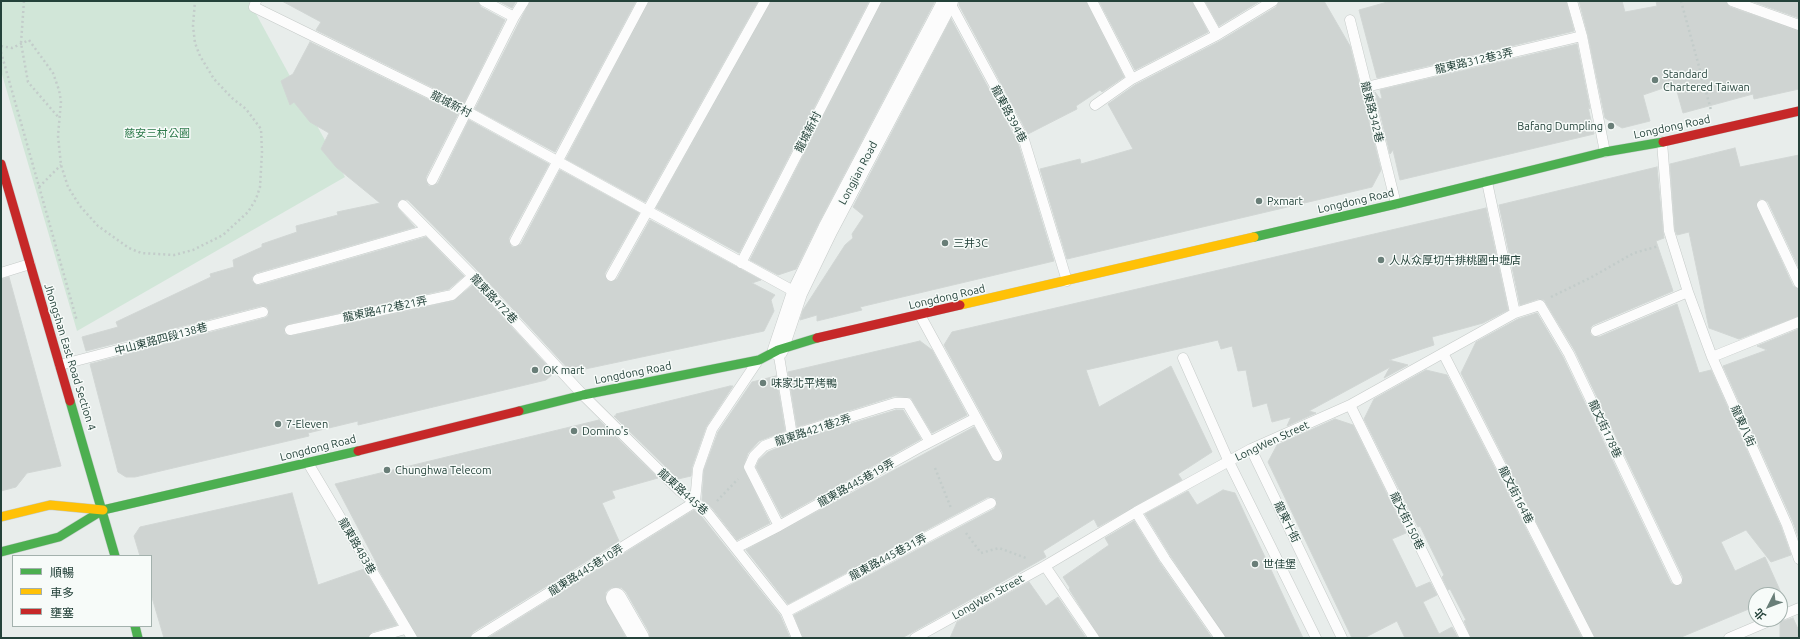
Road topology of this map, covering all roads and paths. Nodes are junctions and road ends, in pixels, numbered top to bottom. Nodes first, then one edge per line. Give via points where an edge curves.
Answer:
1 (24, 1) edge
2 (195, 1) edge
3 (256, 1) edge
4 (484, 1) edge
5 (524, 1) edge
6 (643, 1) edge
7 (766, 1) edge
8 (876, 1) edge
9 (948, 1) edge
10 (1092, 1) edge
11 (1198, 1) edge
12 (1273, 1) edge
13 (1572, 1) edge
14 (1681, 1) edge
15 (1732, 1) edge
16 (514, 17) junction
17 (1350, 20) dead end
18 (1799, 25) edge
19 (1217, 35) junction
20 (1582, 36) junction
21 (21, 43) junction
22 (1, 46) edge
23 (1, 52) edge
24 (1132, 79) junction
25 (1366, 87) junction
26 (1094, 105) dead end
27 (466, 111) junction
28 (1799, 111) edge
29 (60, 118) junction
30 (1716, 130) junction
31 (1662, 142) junction
32 (1605, 152) junction
33 (559, 162) junction
34 (1, 164) edge
35 (61, 165) junction
36 (432, 180) dead end
37 (1487, 182) junction
38 (39, 187) junction
39 (1396, 204) junction
40 (403, 205) dead end
41 (1762, 205) dead end
42 (649, 211) junction
43 (427, 230) junction
44 (515, 241) dead end
45 (1673, 242) junction
46 (741, 263) junction
47 (30, 264) junction
48 (1, 273) edge
49 (472, 276) junction
50 (611, 276) dead end
51 (258, 279) dead end
52 (1067, 281) junction
53 (1799, 283) edge
54 (1688, 292) junction
55 (797, 293) junction
56 (1540, 305) junction
57 (263, 312) dead end
58 (1514, 313) junction
59 (920, 315) junction
60 (77, 321) dead end
61 (1799, 322) edge
62 (290, 330) dead end
63 (1596, 331) dead end
64 (778, 350) junction
65 (1443, 353) junction
66 (1712, 357) junction
67 (1183, 358) dead end
68 (759, 360) junction
69 (60, 365) junction
70 (584, 395) junction
71 (1350, 405) junction
72 (976, 418) junction
73 (792, 435) junction
74 (930, 442) junction
75 (1252, 449) junction
76 (997, 456) dead end
77 (1229, 462) junction
78 (308, 463) junction
79 (749, 467) junction
80 (935, 468) dead end
81 (695, 502) junction
82 (991, 503) dead end
83 (103, 510) junction
84 (706, 512) junction
85 (1136, 512) junction
86 (1, 517) edge
87 (957, 521) junction
88 (779, 526) junction
89 (736, 548) junction
90 (1, 552) edge
91 (116, 555) edge
92 (1799, 559) edge
93 (1045, 566) junction
94 (1677, 580) dead end
95 (616, 598) dead end
96 (1799, 608) edge
97 (786, 612) junction
98 (1788, 613) edge
99 (135, 627) edge
100 (1755, 627) edge
101 (406, 629) junction
102 (917, 637) edge
103 (138, 638) edge
104 (374, 638) edge
105 (412, 638) edge
106 (476, 638) edge
107 (638, 638) edge
108 (797, 638) edge
109 (1094, 638) edge
110 (1220, 638) edge
111 (1316, 638) edge
112 (1342, 638) edge
113 (1464, 638) edge
114 (1590, 638) edge
115 (1728, 638) edge

1 - 21 path
2 - 35 path via 193,26 200,56 214,79 246,109 260,129 260,187 248,212 223,235 193,250 174,255 141,253 116,240 98,226 80,206 68,187
3 - 27 lane, 龍城新村 via 254,7
4 - 16 lane
5 - 16 lane
6 - 33 lane
7 - 42 lane
8 - 46 lane, 龍城新村
9 - 52 lane, 龍東路394巷 via 1024,140
9 - 55 street, Longjian Road
10 - 24 lane
11 - 19 lane
12 - 19 lane
13 - 20 lane
14 - 30 path
15 - 18 lane
16 - 27 lane
17 - 25 lane, 龍東路342巷
19 - 24 lane
20 - 25 lane, 龍東路312巷3弄
20 - 32 lane
21 - 22 path via 12,48
21 - 29 path via 28,82
21 - 29 path via 29,40 53,73 59,90
23 - 38 path
24 - 26 lane
25 - 39 lane, 龍東路342巷
27 - 33 lane, 龍城新村
27 - 36 lane
28 - 30 street, Longdong Road
29 - 35 path via 58,136
30 - 31 street, Longdong Road
31 - 32 street, Longdong Road
31 - 45 lane, 龍東八街 via 1669,231
32 - 37 street, Longdong Road
33 - 42 lane, 龍城新村
33 - 44 lane
34 - 47 street, Jhongshan East Road Section 4
35 - 38 path
37 - 39 street, Longdong Road
37 - 58 lane
38 - 60 path
39 - 52 street, Longdong Road
40 - 43 lane, 龍東路472巷
41 - 53 lane
42 - 46 lane, 龍城新村
42 - 50 lane
43 - 49 lane, 龍東路472巷
43 - 51 lane
45 - 54 lane, 龍東八街
45 - 56 path via 1634,253 1546,299
46 - 55 lane, 龍城新村
47 - 48 lane
47 - 69 street, Jhongshan East Road Section 4
49 - 62 lane, 龍東路472巷21弄 via 452,295
49 - 70 lane, 龍東路472巷
52 - 59 street, Longdong Road
54 - 63 lane
54 - 66 lane, 龍東八街
55 - 64 street, Longjian Road
56 - 58 lane
56 - 94 lane, 龍文街178巷 via 1569,354
57 - 69 lane, 中山東路四段138巷
58 - 65 lane, LongWen Street
59 - 64 street, Longdong Road via 813,339
59 - 72 lane
61 - 66 lane
64 - 68 street, Longdong Road
64 - 73 lane
65 - 71 lane, LongWen Street
65 - 114 lane, 龍文街164巷
66 - 92 lane, 龍東八街 via 1787,525
67 - 77 lane
68 - 70 street, Longdong Road
68 - 81 lane via 712,430 698,469
69 - 83 street, Jhongshan East Road Section 4
70 - 78 street, Longdong Road
70 - 81 lane, 龍東路445巷 via 680,491
71 - 75 lane, LongWen Street
71 - 113 lane, 龍文街150巷
72 - 74 lane, 龍東路445巷19弄
72 - 76 lane
73 - 74 lane, 龍東路421巷2弄 via 895,403 907,403
73 - 79 lane, 龍東路421巷2弄 via 764,446 754,456
74 - 88 lane, 龍東路445巷19弄
75 - 77 lane, LongWen Street
75 - 112 lane, 龍東十街
77 - 85 lane, LongWen Street
77 - 111 lane
78 - 83 street, Longdong Road
78 - 101 lane, 龍東路483巷
79 - 84 path
79 - 88 lane
80 - 87 path
81 - 84 lane, 龍東路445巷
81 - 106 lane, 龍東路445巷10弄
82 - 87 lane, 龍東路445巷31弄
83 - 86 street via 50,505
83 - 90 street via 59,537
83 - 91 street, Jhongshan East Road Section 4
84 - 89 lane, 龍東路445巷
85 - 93 lane, LongWen Street
85 - 110 lane
87 - 93 path via 980,553 999,548
87 - 97 lane, 龍東路445巷31弄
88 - 89 lane, 龍東路445巷19弄
89 - 97 lane, 龍東路445巷
93 - 102 lane, LongWen Street
93 - 109 lane
95 - 107 street
96 - 98 lane
97 - 108 lane, 龍東路445巷
99 - 103 street
100 - 115 lane
101 - 104 lane
101 - 105 lane, 龍東路483巷

